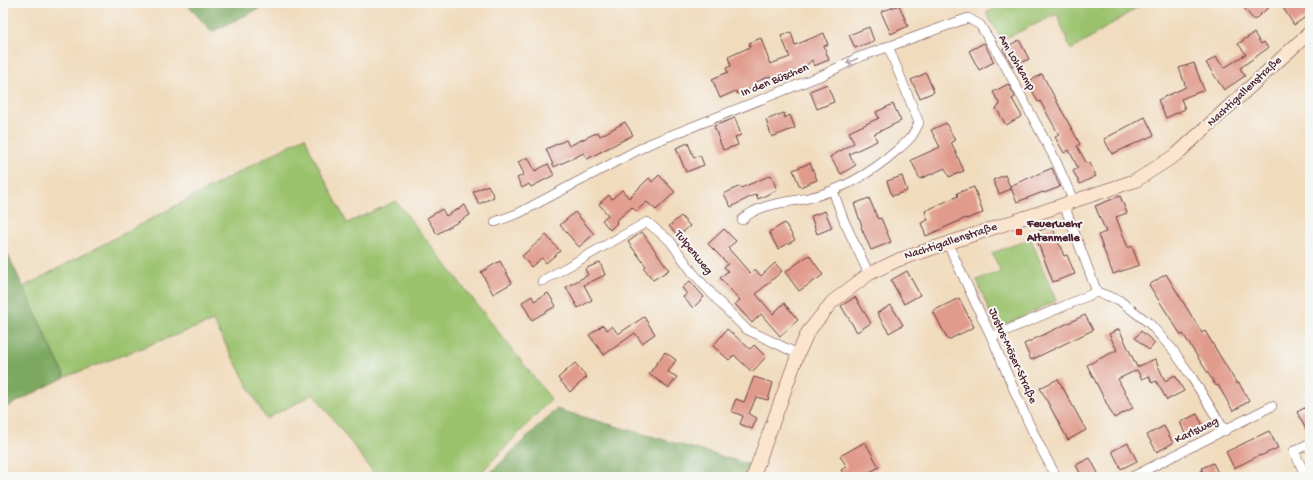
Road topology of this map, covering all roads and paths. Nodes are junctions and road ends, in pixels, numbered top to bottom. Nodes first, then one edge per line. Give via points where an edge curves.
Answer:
1 (1310, 32) edge
2 (888, 46) junction
3 (833, 191) junction
4 (1069, 203) junction
5 (742, 220) dead end
6 (495, 222) dead end
7 (947, 242) junction
8 (869, 274) junction
9 (542, 281) dead end
10 (1097, 292) junction
11 (991, 337) junction
12 (798, 354) junction
13 (1272, 406) dead end
14 (1225, 431) junction
15 (1310, 443) edge
16 (752, 477) edge
17 (1057, 477) edge
18 (1132, 477) edge
19 (1306, 477) edge

1 - 4 street, Nachtigallenstraße via 1177,154 1137,180
2 - 3 street via 919,122 910,139 885,160 853,182
2 - 4 street, Am Lohkamp via 968,18 980,25 1002,60 1055,159
2 -> 6 street, In den Büschen via 825,74 649,144 519,213
3 - 5 street via 769,205
3 - 8 street
4 - 7 street, Nachtigallenstraße
4 - 10 street, Am Lohkamp
7 - 8 street, Nachtigallenstraße
7 - 11 street, Justus-Möser-Straße
8 - 12 street, Nachtigallenstraße via 832,302 808,332
9 - 12 street, Tulpenweg via 647,222 670,241 693,273 746,329
10 - 11 street
10 - 14 street via 1119,300 1149,323 1173,350
11 - 17 street, Justus-Möser-Straße via 1031,429
12 - 16 street, Nachtigallenstraße
13 - 14 street, Karlsweg
14 - 18 street, Karlsweg
15 - 19 street via 1294,451

